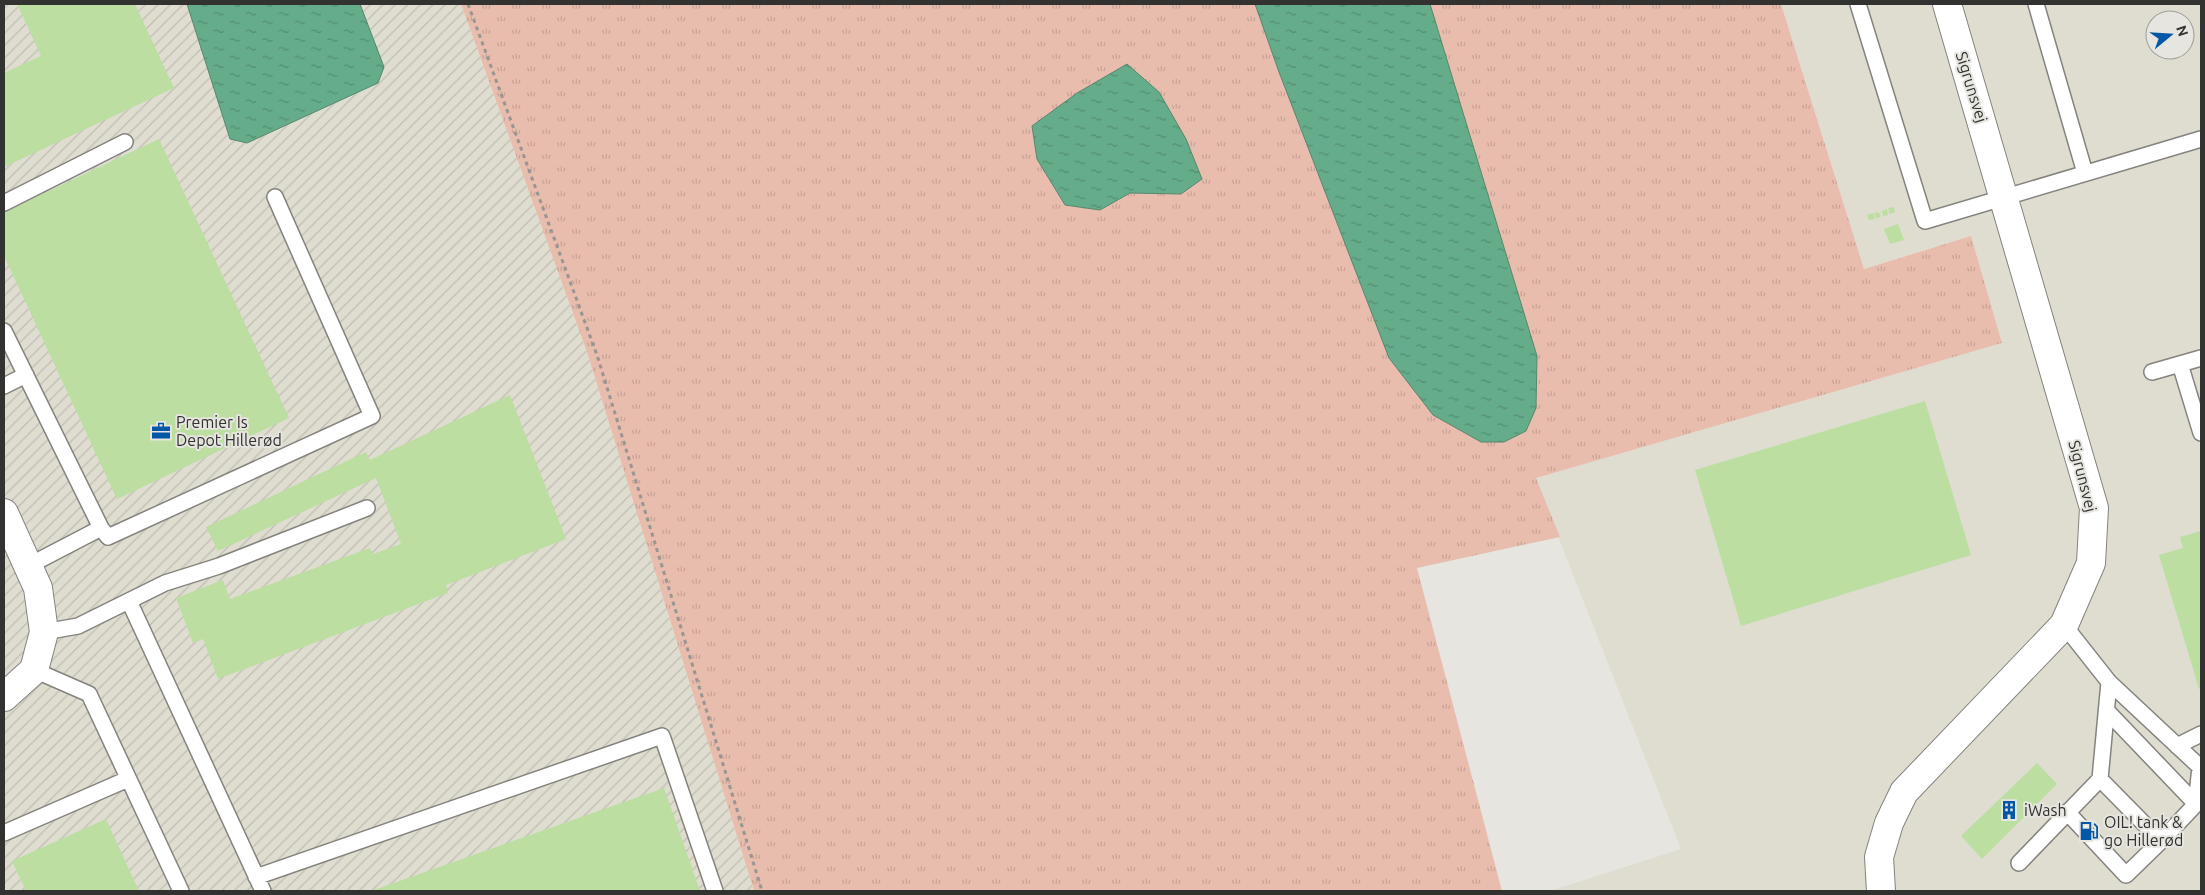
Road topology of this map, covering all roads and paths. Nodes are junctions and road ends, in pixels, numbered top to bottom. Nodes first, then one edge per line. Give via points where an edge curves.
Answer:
1 (468, 4) edge
2 (1858, 4) edge
3 (1947, 4) edge
4 (2036, 4) edge
5 (2201, 138) edge
6 (125, 142) dead end
7 (2085, 173) junction
8 (275, 197) dead end
9 (2005, 197) junction
10 (4, 203) edge
11 (4, 331) edge
12 (2201, 358) edge
13 (2180, 364) junction
14 (2152, 372) dead end
15 (26, 375) junction
16 (4, 386) edge
17 (2201, 433) edge
18 (367, 508) dead end
19 (4, 513) edge
20 (101, 528) junction
21 (28, 566) junction
22 (129, 601) junction
23 (2064, 624) junction
24 (44, 632) junction
25 (34, 670) junction
26 (2110, 682) junction
27 (4, 697) edge
28 (2106, 711) junction
29 (2201, 734) edge
30 (2177, 746) junction
31 (2200, 768) edge
32 (128, 779) junction
33 (2100, 780) junction
34 (2196, 804) junction
35 (2067, 812) junction
36 (4, 833) edge
37 (2161, 841) junction
38 (2018, 863) dead end
39 (256, 877) junction
40 (181, 891) edge
41 (263, 891) edge
42 (715, 891) edge
43 (762, 891) edge
44 (1881, 891) edge

1 - 43 path via 597,354
2 - 9 lane via 1925,221
3 - 9 street, Sigrunsvej
4 - 7 lane
5 - 7 lane
6 - 10 lane
7 - 9 lane
8 - 20 lane via 372,416 108,537
9 - 23 street, Sigrunsvej via 2094,508 2090,563
11 - 15 lane
12 - 13 lane
13 - 14 lane
13 - 17 lane
15 - 16 lane
15 - 20 lane
18 - 22 lane via 218,566 165,583
19 - 21 street
20 - 21 lane
21 - 24 street via 38,588
22 - 24 lane via 78,626
22 - 39 lane
23 - 26 lane
23 - 44 street, Sigrunsvej via 1904,792 1889,823 1879,857
24 - 25 street
25 - 27 street
25 - 32 lane via 88,694
26 - 28 lane
26 - 30 lane
28 - 33 lane
28 - 34 lane
29 - 30 lane
30 - 31 lane
31 - 34 lane
32 - 36 lane
32 - 40 lane
33 - 35 lane
33 - 37 lane
34 - 37 lane
35 - 37 lane via 2126,874
35 - 38 lane
39 - 41 lane
39 - 42 lane via 662,736

